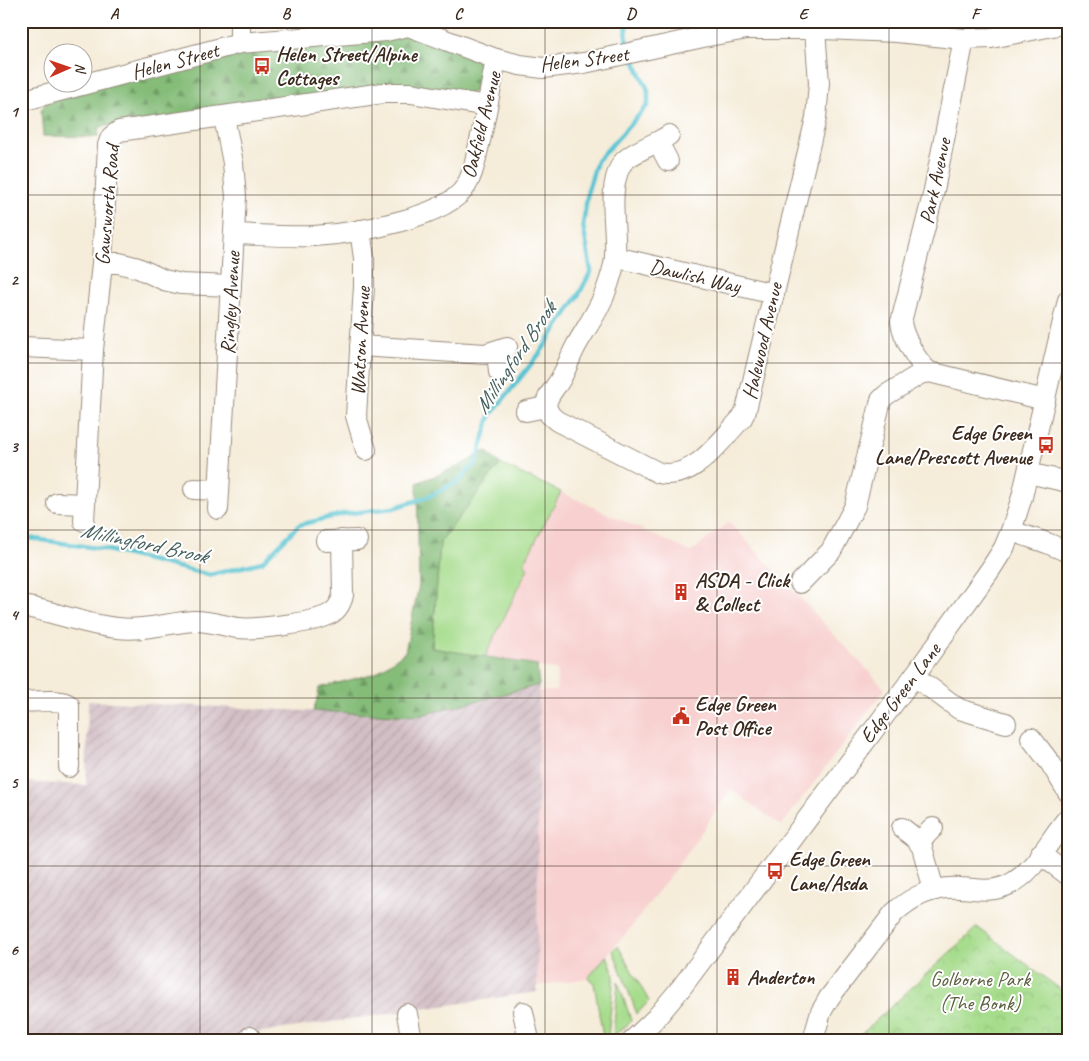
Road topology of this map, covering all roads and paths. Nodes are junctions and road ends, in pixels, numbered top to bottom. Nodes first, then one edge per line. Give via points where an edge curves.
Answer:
1 (240, 21) edge
2 (1068, 23) edge
3 (409, 24) edge
4 (815, 29) junction
5 (964, 39) junction
6 (240, 43) junction
7 (496, 60) junction
8 (21, 101) edge
9 (487, 106) junction
10 (224, 117) junction
11 (668, 161) dead end
12 (360, 230) junction
13 (234, 234) junction
14 (616, 258) junction
15 (102, 263) junction
16 (231, 286) junction
17 (774, 294) junction
18 (1068, 300) edge
19 (360, 346) junction
20 (21, 347) edge
21 (93, 350) junction
22 (500, 372) dead end
23 (929, 372) junction
24 (1046, 400) junction
25 (546, 407) junction
26 (526, 412) dead end
27 (366, 450) dead end
28 (1028, 473) junction
29 (1068, 482) edge
30 (194, 489) dead end
31 (57, 503) dead end
32 (1012, 531) junction
33 (342, 540) dead end
34 (1068, 552) edge
35 (800, 583) dead end
36 (21, 606) edge
37 (914, 676) junction
38 (21, 702) edge
39 (1006, 723) dead end
40 (1031, 738) dead end
41 (69, 767) dead end
42 (1068, 792) edge
43 (1068, 818) edge
44 (902, 828) dead end
45 (1040, 854) junction
46 (1068, 875) edge
47 (934, 890) junction
48 (523, 1012) dead end
49 (408, 1014) dead end
50 (636, 1039) edge
51 (412, 1040) edge
52 (529, 1040) edge
53 (813, 1040) edge

1 - 6 street
2 - 5 street, Helen Street via 991,38
3 - 6 street, Helen Street via 386,31
3 - 7 street, Helen Street
4 - 5 street, Helen Street
4 - 7 street, Helen Street via 747,29 632,54 543,68
4 - 17 street, Halewood Avenue via 819,83 817,110
5 - 23 street, Park Avenue via 934,195 901,322 921,366
6 - 8 street, Helen Street
7 - 9 street, Oakfield Avenue
9 - 10 street, Gawsworth Road via 411,93 383,93
9 - 12 street, Oakfield Avenue via 473,170 458,196 434,210
10 - 13 street, Ringley Avenue via 236,197
10 - 15 street, Gawsworth Road via 119,131 111,137
11 - 14 street via 664,139 622,163 616,178 614,198
12 - 13 street, Oakfield Avenue via 308,236
12 - 19 street, Watson Avenue via 364,286
13 - 16 street, Ringley Avenue
14 - 17 street, Dawlish Way
14 - 25 street via 600,307 546,401
15 - 16 street via 138,268 181,284
15 - 21 street, Gawsworth Road
16 - 30 street, Ringley Avenue via 219,499
17 - 25 street, Halewood Avenue via 742,418 699,463 685,472 674,475 659,473 557,421
18 - 24 street, Edge Green Lane
19 - 22 street via 485,354 502,349
19 - 27 street, Watson Avenue via 356,416
20 - 21 street
21 - 31 street, Gawsworth Road via 85,512
23 - 24 street
23 - 35 street via 920,374 881,400 854,506 831,551
24 - 28 street, Edge Green Lane
25 - 26 street
28 - 29 street
28 - 32 street, Edge Green Lane
32 - 34 street
32 - 37 street, Edge Green Lane via 990,570
33 - 36 street via 342,601 339,607 321,618 254,629 195,621 118,628
37 - 39 street via 959,709
37 - 50 street, Edge Green Lane via 681,988
38 - 41 street via 67,702
40 - 42 street
43 - 45 street
44 - 47 street via 926,835 922,847
45 - 46 street
45 - 47 street via 1026,873 1009,885 988,891
47 - 53 street via 916,896 894,913 829,998
48 - 52 street
49 - 51 street

